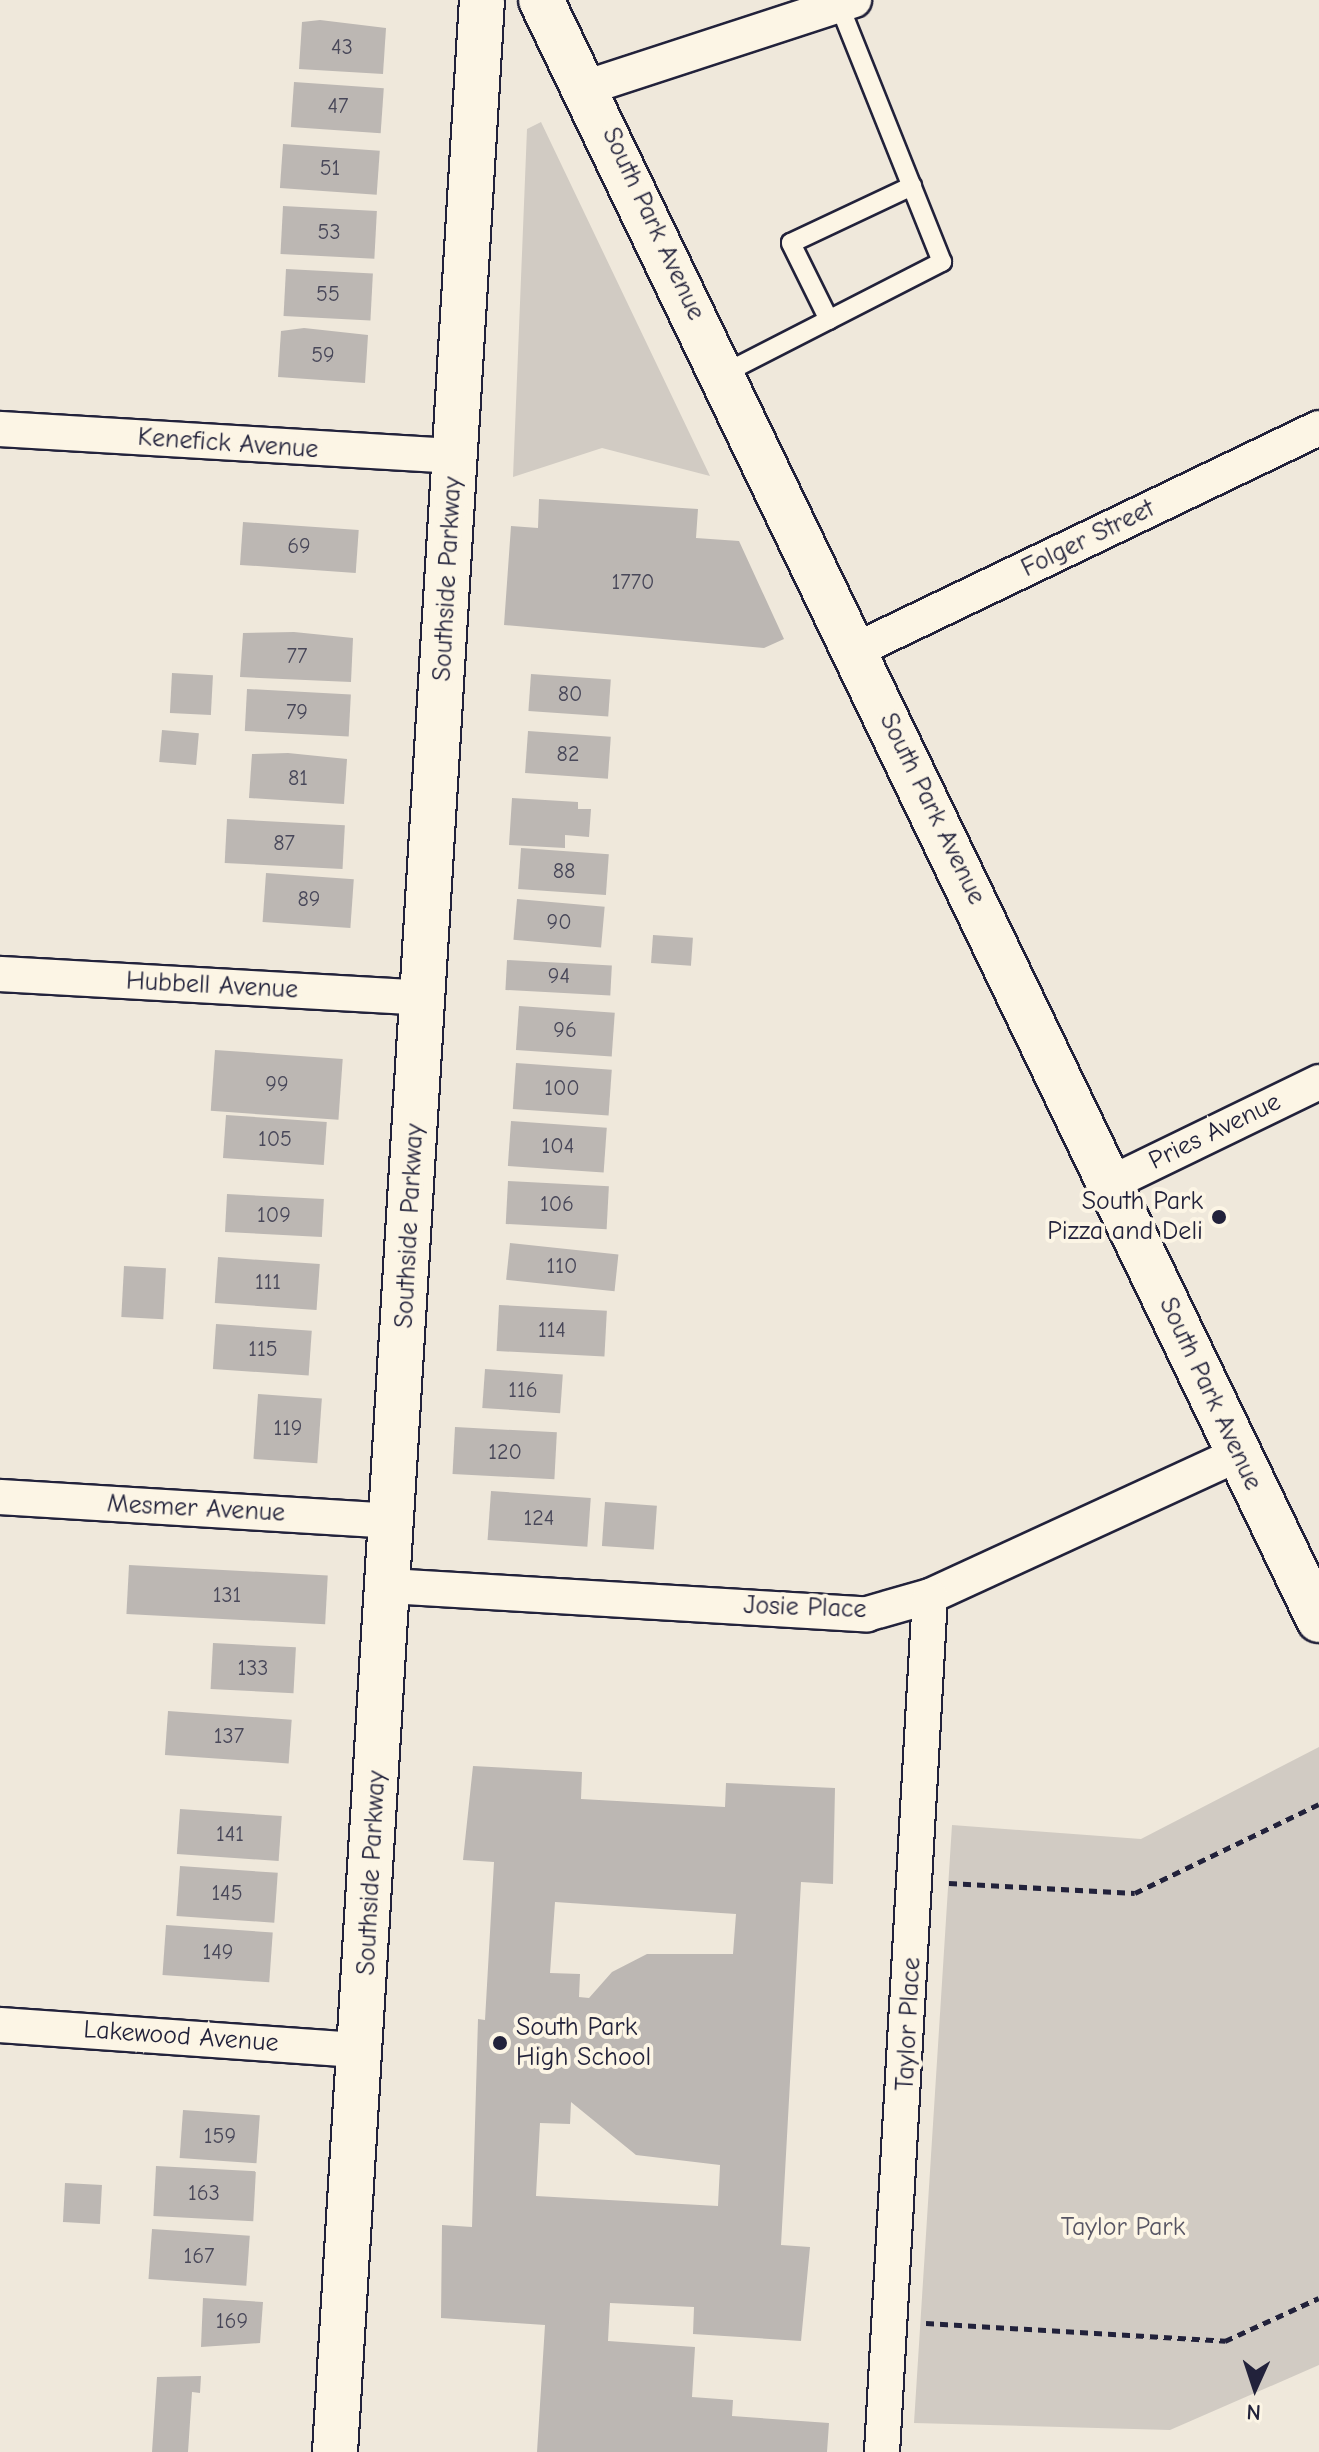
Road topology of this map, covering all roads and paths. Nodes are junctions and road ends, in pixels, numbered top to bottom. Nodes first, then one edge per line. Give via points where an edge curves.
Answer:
1 (482, 0) edge
2 (541, 0) edge
3 (846, 2) edge
4 (588, 87) junction
5 (912, 186) junction
6 (829, 320) junction
7 (725, 373) junction
8 (1319, 428) edge
9 (0, 429) edge
10 (456, 456) junction
11 (856, 650) junction
12 (0, 974) edge
13 (424, 998) junction
14 (1319, 1082) edge
15 (1111, 1183) junction
16 (1237, 1455) junction
17 (0, 1497) edge
18 (393, 1521) junction
19 (389, 1586) junction
20 (930, 1596) junction
21 (1317, 1612) edge
22 (1319, 1804) edge
23 (942, 1883) dead end
24 (0, 2025) edge
25 (361, 2050) junction
26 (1319, 2298) edge
27 (913, 2322) dead end
28 (335, 2452) edge
29 (882, 2452) edge

1 - 10 street, Southside Parkway
2 - 4 street, South Park Avenue
3 - 4 street
3 - 5 lane
4 - 7 street, South Park Avenue
5 - 6 lane via 942,262
5 - 6 lane via 791,243
6 - 7 lane
7 - 11 street, South Park Avenue
8 - 11 street, Folger Street
9 - 10 street, Kenefick Avenue
10 - 13 street, Southside Parkway
11 - 15 street, South Park Avenue
12 - 13 street, Hubbell Avenue
13 - 18 street, Southside Parkway
14 - 15 street, Pries Avenue
15 - 16 street, South Park Avenue
16 - 20 street, Josie Place
16 - 21 street, South Park Avenue
17 - 18 street, Mesmer Avenue
18 - 19 street, Southside Parkway
19 - 20 street, Josie Place via 867,1614
19 - 25 street, Southside Parkway
20 - 29 street, Taylor Place
22 - 23 path via 1135,1893
24 - 25 street, Lakewood Avenue
25 - 28 street, Southside Parkway
26 - 27 path via 1225,2341

